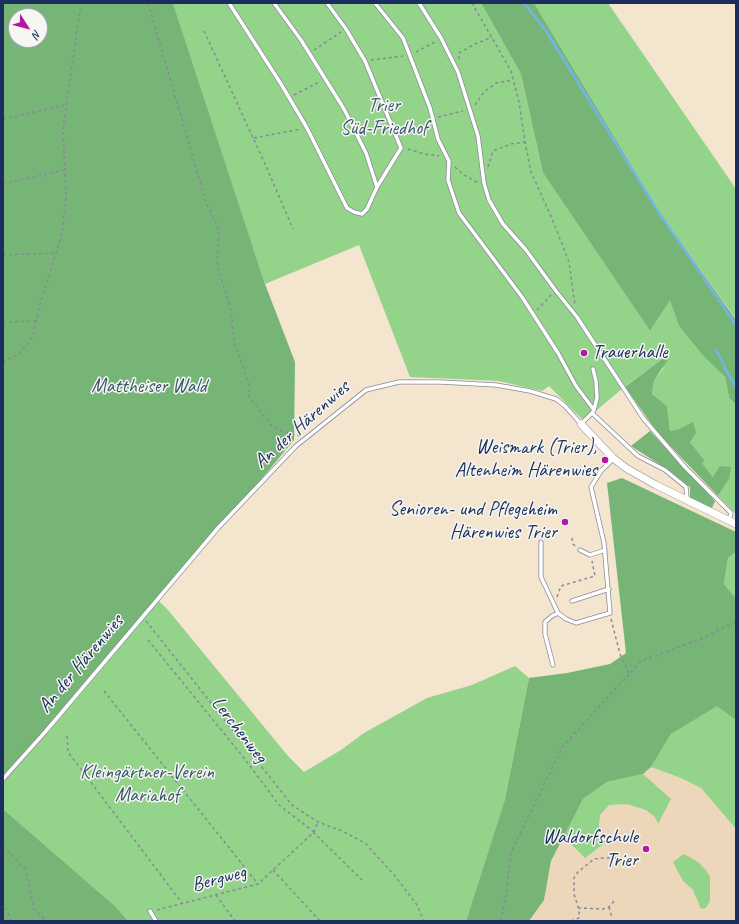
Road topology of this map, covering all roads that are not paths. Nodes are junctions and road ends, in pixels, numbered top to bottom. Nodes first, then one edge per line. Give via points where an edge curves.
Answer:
1 (229, 3) edge
2 (274, 3) edge
3 (327, 3) edge
4 (375, 3) edge
5 (419, 3) edge
6 (377, 187) junction
7 (593, 370) dead end
8 (593, 411) junction
9 (581, 424) junction
10 (613, 458) junction
11 (687, 499) junction
12 (733, 522) edge
13 (540, 542) dead end
14 (580, 550) road end
15 (605, 550) junction
16 (609, 589) junction
17 (572, 601) dead end
18 (558, 613) junction
19 (553, 665) dead end
20 (3, 779) edge
21 (150, 911) road end
22 (156, 921) edge

1 - 6 lane via 307,128 347,208 362,214
2 - 6 lane via 310,53 344,109 366,153
3 - 6 lane via 365,61 401,148
4 - 8 lane via 403,38 410,55 430,108 438,139 449,161 448,180 459,213 522,297
5 - 12 lane via 442,38 458,72 478,136 484,183 489,200 503,224 577,317 643,418 685,467 731,513
7 - 8 lane via 597,398
8 - 9 lane
8 - 11 lane via 638,456 664,470 686,487
9 - 10 street, An der Härenwies
9 - 20 lane, An der Härenwies via 572,412 556,399 496,385 399,382 366,390 296,446 218,528
10 - 11 street, An der Härenwies via 656,485
10 - 15 lane via 591,487
11 - 12 street, An der Härenwies
13 - 18 lane via 541,577
14 - 15 lane via 590,555
15 - 16 lane
16 - 17 lane
16 - 18 lane via 610,613 576,623
18 - 19 lane via 545,622 545,634
21 - 22 lane

